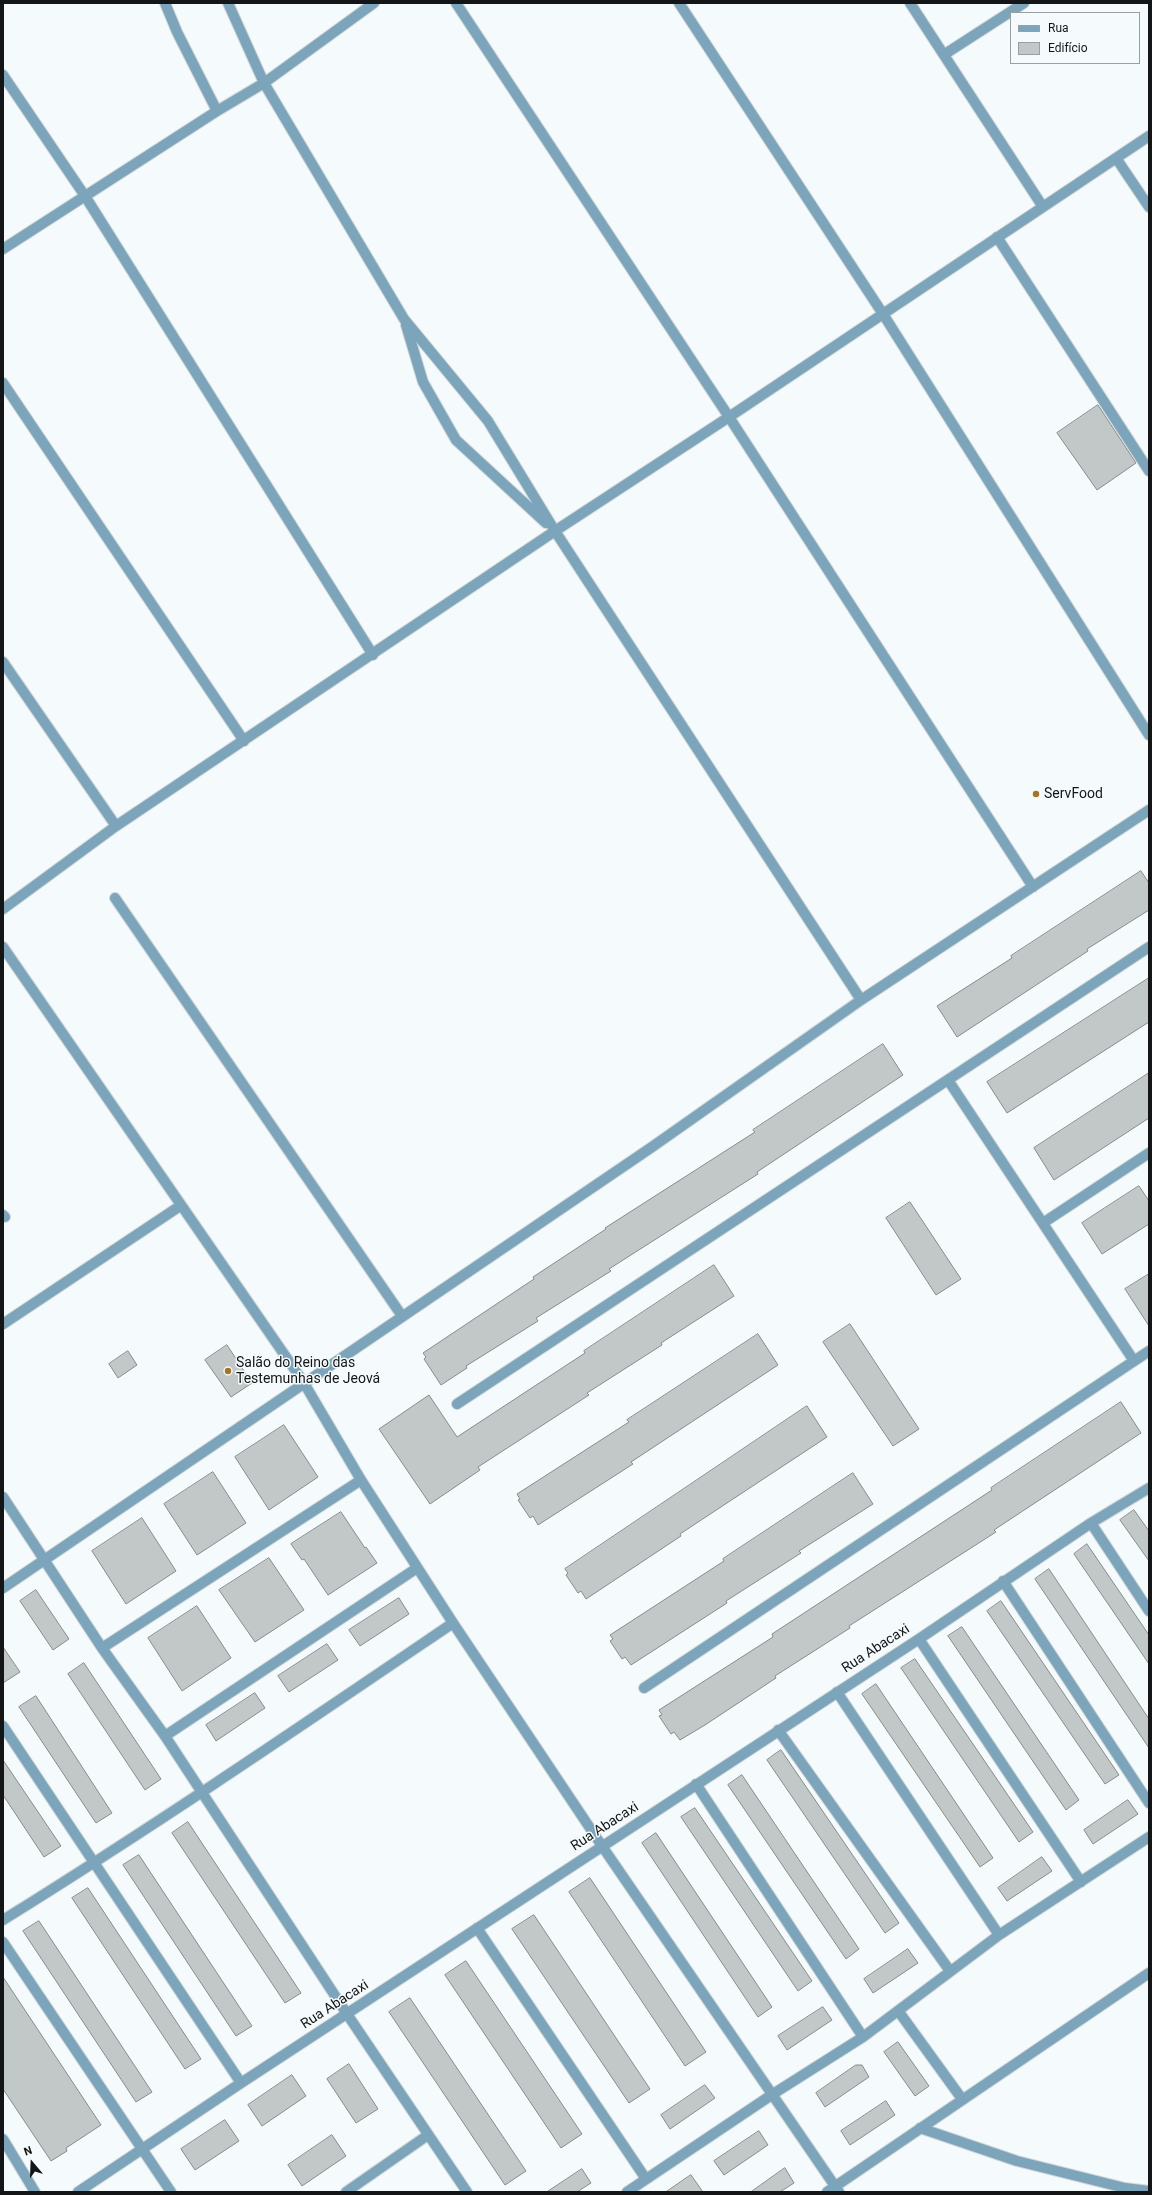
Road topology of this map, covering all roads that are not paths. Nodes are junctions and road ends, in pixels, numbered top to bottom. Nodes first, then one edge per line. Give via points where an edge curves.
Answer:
1 (165, 3) edge
2 (228, 3) edge
3 (374, 3) edge
4 (456, 3) edge
5 (679, 3) edge
6 (910, 3) edge
7 (1024, 3) edge
8 (1010, 12) edge
9 (1010, 12) edge
10 (945, 54) junction
11 (3, 75) edge
12 (264, 83) junction
13 (218, 110) junction
14 (1149, 136) edge
15 (1116, 158) junction
16 (85, 196) junction
17 (1149, 206) edge
18 (1043, 207) junction
19 (997, 237) junction
20 (3, 249) edge
21 (883, 314) junction
22 (404, 319) junction
23 (3, 382) edge
24 (729, 417) junction
25 (1149, 471) edge
26 (555, 531) junction
27 (373, 655) junction
28 (3, 662) edge
29 (1149, 735) edge
30 (244, 741) junction
31 (1149, 810) edge
32 (116, 826) junction
33 (1033, 887) junction
34 (115, 898) dead end
35 (3, 909) edge
36 (3, 947) edge
37 (1149, 947) edge
38 (861, 1000) junction
39 (948, 1080) junction
40 (1149, 1153) edge
41 (180, 1206) junction
42 (1043, 1224) junction
43 (402, 1316) junction
44 (3, 1324) edge
45 (1149, 1352) edge
46 (1134, 1361) junction
47 (304, 1382) junction
48 (457, 1404) dead end
49 (361, 1480) junction
50 (1149, 1488) edge
51 (3, 1497) edge
52 (1091, 1523) junction
53 (44, 1560) junction
54 (417, 1568) junction
55 (1003, 1581) junction
56 (3, 1588) edge
57 (1149, 1611) edge
58 (454, 1623) junction
59 (919, 1639) junction
60 (102, 1648) junction
61 (644, 1688) dead end
62 (837, 1692) junction
63 (3, 1726) edge
64 (778, 1730) junction
65 (165, 1736) junction
66 (696, 1784) junction
67 (201, 1793) junction
68 (1149, 1803) edge
69 (1149, 1836) edge
70 (602, 1846) junction
71 (95, 1863) junction
72 (1081, 1882) junction
73 (3, 1920) edge
74 (478, 1928) junction
75 (999, 1935) junction
76 (3, 1942) edge
77 (950, 1971) junction
78 (1149, 1973) edge
79 (899, 2012) junction
80 (347, 2014) junction
81 (863, 2037) junction
82 (241, 2083) junction
83 (773, 2094) junction
84 (962, 2099) junction
85 (920, 2128) junction
86 (428, 2135) junction
87 (3, 2139) edge
88 (142, 2150) junction
89 (646, 2179) junction
90 (834, 2190) edge
91 (1149, 2191) edge
92 (35, 2192) edge
93 (78, 2192) edge
94 (171, 2192) edge
95 (346, 2192) edge
96 (467, 2192) edge
97 (627, 2192) edge

1 - 13 street via 177,32
2 - 12 street
3 - 12 street
4 - 24 street
5 - 21 street
6 - 10 street
7 - 9 street
8 - 10 street
10 - 18 street
11 - 16 street
12 - 13 street
12 - 22 street
13 - 16 street
14 - 15 street
15 - 17 street
15 - 18 street
16 - 20 street
16 - 27 street
18 - 19 street
19 - 21 street
19 - 25 street
21 - 24 street
21 - 29 street
22 - 26 street via 488,421
22 - 26 street via 424,382 456,440
23 - 30 street
24 - 26 street
24 - 33 street
26 - 27 street
26 - 38 street
27 - 30 street
28 - 32 street
30 - 32 street
31 - 33 street
32 - 35 street
33 - 38 street
34 - 43 street
36 - 41 street
37 - 39 street
38 - 43 street via 645,1152
39 - 42 street
39 - 48 street
40 - 42 street
41 - 44 street
41 - 47 street
42 - 46 street
43 - 47 street
45 - 46 street
46 - 61 street
47 - 49 street
47 - 53 street
49 - 54 street
49 - 60 street
50 - 52 street, Rua Abacaxi
51 - 53 street
52 - 55 street, Rua Abacaxi
52 - 57 street
53 - 56 street
53 - 60 street
54 - 58 street
54 - 65 street
55 - 59 street, Rua Abacaxi
55 - 68 street
58 - 67 street
58 - 70 street
59 - 62 street, Rua Abacaxi
59 - 72 street
60 - 65 street
62 - 64 street, Rua Abacaxi
62 - 75 street
63 - 71 street
64 - 66 street, Rua Abacaxi
64 - 77 street
65 - 67 street
66 - 70 street, Rua Abacaxi
66 - 81 street
67 - 71 street
67 - 80 street
69 - 72 street
70 - 74 street, Rua Abacaxi
70 - 83 street
71 - 73 street
71 - 82 street
72 - 75 street
74 - 80 street, Rua Abacaxi
74 - 89 street
75 - 77 street
76 - 88 street
77 - 79 street
78 - 84 street
79 - 81 street
79 - 84 street
80 - 82 street, Rua Abacaxi
80 - 86 street
81 - 83 street
82 - 88 street, Rua Abacaxi
83 - 89 street
83 - 90 street
84 - 85 street
85 - 90 street
85 - 91 street via 1017,2161 1125,2188
86 - 95 street
86 - 96 street
87 - 92 street
88 - 93 street, Rua Abacaxi
88 - 94 street
89 - 97 street

